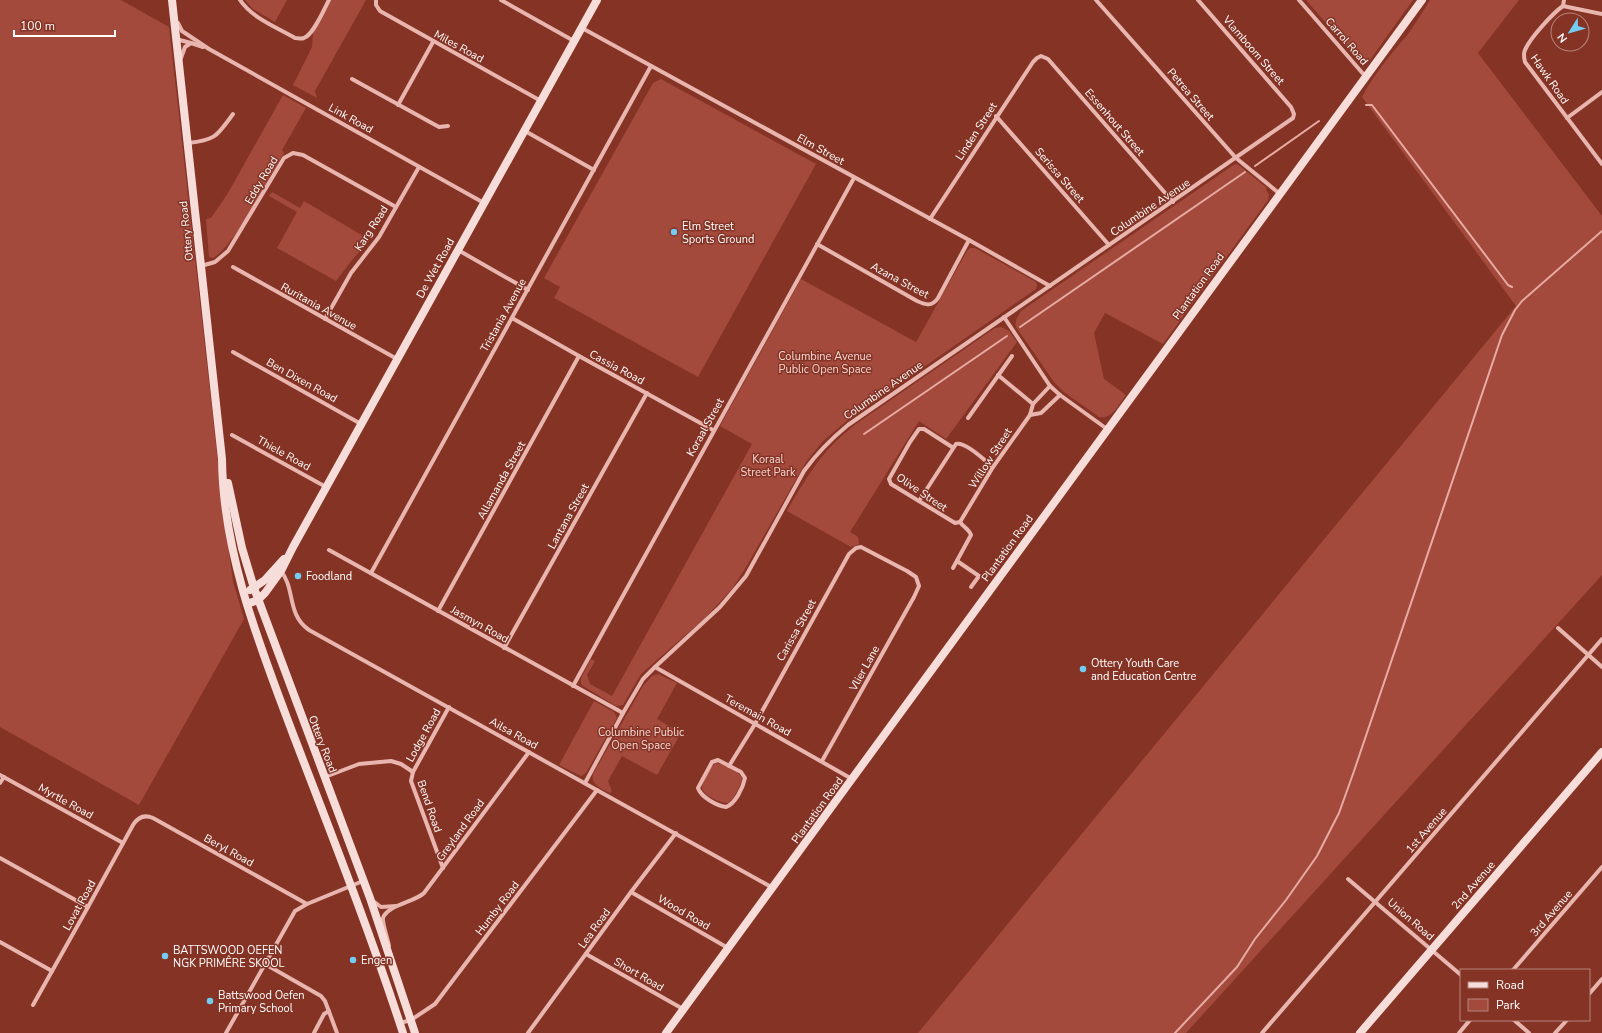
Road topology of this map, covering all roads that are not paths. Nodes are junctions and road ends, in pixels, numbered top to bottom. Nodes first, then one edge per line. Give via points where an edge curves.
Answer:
1 (172, 0) edge
2 (176, 0) edge
3 (240, 0) edge
4 (329, 0) edge
5 (376, 0) edge
6 (501, 0) edge
7 (597, 0) edge
8 (1096, 0) edge
9 (1198, 0) edge
10 (1299, 0) edge
11 (1422, 0) edge
12 (1564, 0) edge
13 (1563, 6) junction
14 (1602, 14) edge
15 (582, 28) junction
16 (176, 39) junction
17 (575, 41) junction
18 (434, 42) junction
19 (191, 43) junction
20 (209, 49) junction
21 (1042, 56) joint
22 (652, 66) junction
23 (1365, 76) junction
24 (352, 79) dead end
25 (1602, 92) edge
26 (183, 99) junction
27 (541, 102) junction
28 (398, 104) junction
29 (233, 114) dead end
30 (1294, 114) joint
31 (996, 116) junction
32 (1567, 118) junction
33 (448, 126) dead end
34 (525, 131) junction
35 (187, 143) junction
36 (1236, 158) junction
37 (1602, 164) edge
38 (419, 167) junction
39 (594, 170) junction
40 (854, 178) junction
41 (1280, 194) junction
42 (1173, 202) junction
43 (484, 204) junction
44 (396, 207) junction
45 (930, 219) junction
46 (969, 240) junction
47 (817, 244) junction
48 (1109, 246) junction
49 (458, 250) junction
50 (201, 266) junction
51 (233, 267) dead end
52 (1050, 286) junction
53 (528, 290) junction
54 (1004, 317) junction
55 (512, 318) junction
56 (325, 319) junction
57 (233, 352) dead end
58 (579, 356) junction
59 (1012, 356) dead end
60 (397, 359) junction
61 (998, 375) junction
62 (1050, 386) junction
63 (647, 393) junction
64 (1060, 395) junction
65 (1033, 404) junction
66 (1030, 415) junction
67 (968, 418) dead end
68 (361, 424) junction
69 (1107, 429) junction
70 (714, 430) junction
71 (232, 435) dead end
72 (952, 447) junction
73 (222, 459) junction
74 (993, 467) junction
75 (326, 487) junction
76 (919, 501) junction
77 (960, 522) junction
78 (856, 548) joint
79 (329, 550) dead end
80 (957, 561) junction
81 (953, 568) dead end
82 (279, 570) junction
83 (371, 573) junction
84 (971, 587) dead end
85 (254, 588) junction
86 (244, 592) junction
87 (258, 600) junction
88 (247, 604) junction
89 (438, 611) junction
90 (1558, 628) dead end
91 (1602, 639) edge
92 (504, 648) junction
93 (1588, 655) junction
94 (655, 667) junction
95 (1602, 667) edge
96 (573, 686) junction
97 (449, 707) junction
98 (623, 713) junction
99 (755, 724) junction
100 (529, 752) junction
101 (1602, 752) edge
102 (822, 761) junction
103 (730, 766) junction
104 (413, 772) junction
105 (2, 776) edge
106 (324, 777) junction
107 (853, 780) junction
108 (0, 783) edge
109 (585, 783) junction
110 (597, 790) junction
111 (142, 816) joint
112 (676, 833) junction
113 (123, 843) junction
114 (0, 858) edge
115 (1602, 867) edge
116 (443, 868) junction
117 (1348, 878) dead end
118 (363, 881) junction
119 (350, 886) junction
120 (774, 888) junction
121 (631, 892) junction
122 (370, 898) junction
123 (1376, 902) junction
124 (307, 904) junction
125 (396, 906) junction
126 (88, 907) junction
127 (0, 942) edge
128 (729, 949) junction
129 (1432, 950) junction
130 (389, 954) junction
131 (586, 954) junction
132 (265, 964) junction
133 (1514, 969) edge
134 (52, 971) junction
135 (1460, 974) edge
136 (1602, 979) edge
137 (1590, 993) edge
138 (33, 1005) dead end
139 (684, 1009) junction
140 (329, 1011) junction
141 (411, 1020) junction
142 (1469, 1021) edge
143 (1515, 1021) edge
144 (1565, 1021) edge
145 (399, 1023) junction
146 (226, 1033) edge
147 (314, 1033) edge
148 (337, 1033) edge
149 (403, 1033) edge
150 (415, 1033) edge
151 (528, 1033) edge
152 (666, 1033) edge
153 (1262, 1033) edge
154 (1360, 1033) edge
155 (1459, 1033) edge
156 (1529, 1033) edge
157 (1555, 1033) edge

1 - 16 street, Ottery Road
2 - 20 street, Link Road via 179,27 185,34
3 - 4 street via 257,17 295,38 303,38 312,31
5 - 18 street, Miles Road via 380,11
6 - 17 street
7 - 15 street, De Wet Road
8 - 36 street, Petrea Street
9 - 30 street, Vlamboom Street via 1291,107
10 - 23 street, Carrol Road
11 - 23 street, Plantation Road
12 - 13 street
13 - 14 street
13 - 32 street, Hawk Road via 1552,14 1525,48 1523,55 1525,62
15 - 17 street, De Wet Road
15 - 22 street, Elm Street
16 - 19 street, Link Road
16 - 26 street, Ottery Road
17 - 27 street, De Wet Road
18 - 27 street, Miles Road
18 - 28 street
19 - 20 street, Link Road
19 - 26 street via 182,51
20 - 38 street, Link Road
21 - 31 street, Linden Street via 1033,62
21 - 42 street, Essenhout Street
22 - 39 street, Tristania Avenue
22 - 40 street, Elm Street
23 - 41 street, Plantation Road
24 - 28 street
25 - 32 street
26 - 35 street, Ottery Road
27 - 34 street, De Wet Road
28 - 33 street via 439,127
29 - 35 street via 218,135 208,141
30 - 36 street, Columbine Avenue via 1291,120
31 - 45 street, Linden Street
31 - 48 street, Serissa Street
32 - 37 street, Hawk Road
34 - 39 street
34 - 43 street, De Wet Road
35 - 50 street, Ottery Road
36 - 41 street, Petrea Street
36 - 42 street, Columbine Avenue
38 - 43 street, Link Road
38 - 44 street, Karg Road
39 - 53 street, Tristania Avenue
40 - 45 street, Elm Street
40 - 47 street, Koraal Street
41 - 69 street, Plantation Road
42 - 48 street, Columbine Avenue
43 - 49 street, De Wet Road
44 - 50 street, Eddy Road via 303,155 290,154 281,163 228,251 215,262
44 - 56 street, Karg Road via 373,246 351,273
45 - 46 street, Elm Street
46 - 47 street, Azana Street via 938,298 933,304 927,305
46 - 52 street, Elm Street
47 - 70 street, Koraal Street
48 - 52 street, Columbine Avenue
49 - 53 street
49 - 60 street, De Wet Road
50 - 73 street, Ottery Road
51 - 56 street, Ruritania Avenue
52 - 54 street, Columbine Avenue
53 - 55 street, Tristania Avenue
54 - 62 street
54 - 94 street, Columbine Avenue via 848,425 827,443 804,471 746,576 735,591 707,621
55 - 58 street, Cassia Road
55 - 83 street, Tristania Avenue
56 - 60 street, Ruritania Avenue
57 - 68 street, Ben Dixen Road
58 - 63 street, Cassia Road
58 - 89 street, Allamanda Street
59 - 61 street
60 - 68 street, De Wet Road
61 - 65 street
61 - 67 street
62 - 64 street
62 - 65 street, Willow Street
63 - 70 street, Cassia Road
63 - 92 street, Lantana Street
64 - 66 street, Willow Street via 1041,413
64 - 69 street
65 - 66 street, Willow Street
66 - 74 street, Willow Street
68 - 75 street, De Wet Road
69 - 107 street, Plantation Road
70 - 96 street, Koraal Street
71 - 75 street, Thiele Road
72 - 74 street via 961,444
72 - 76 street
72 - 76 street, Olive Street via 923,428 918,430 889,476 891,484
73 - 85 street, Ottery Road via 242,548
73 - 86 street, Ottery Road via 226,506
74 - 77 street, Willow Street
75 - 82 street, De Wet Road
76 - 77 street, Olive Street via 953,522
77 - 80 street via 971,535
78 - 99 street, Carissa Street via 849,554
78 - 102 street, Vlier Lane via 865,548 916,577 918,590
79 - 83 street, Jasmyn Road
80 - 81 street
80 - 84 street via 979,576
82 - 85 street, De Wet Road
82 - 87 street, De Wet Road
82 - 97 street, Ailsa Road via 286,581 295,614 304,627
83 - 89 street, Jasmyn Road
85 - 86 street, De Wet Road
85 - 87 street, Ottery Road
86 - 88 street, Ottery Road
87 - 88 street
87 - 106 street, Ottery Road
88 - 119 street, Ottery Road
89 - 92 street, Jasmyn Road
90 - 93 street
91 - 93 street, 1st Avenue
92 - 96 street, Jasmyn Road
93 - 95 street
93 - 123 street, 1st Avenue
94 - 98 street, Columbine Avenue via 643,679
94 - 99 street, Teremain Road
96 - 98 street, Jasmyn Road
97 - 100 street, Ailsa Road
97 - 104 street, Lodge Road
98 - 109 street, Columbine Avenue
99 - 102 street, Teremain Road
99 - 103 street, Carissa Street
100 - 109 street, Ailsa Road
100 - 116 street, Greyland Road
101 - 129 street, 2nd Avenue
102 - 107 street, Teremain Road
103 - 103 street via 718,760 714,761 698,788 701,794 724,807 733,802 745,778 742,773
104 - 106 street, Lodge Road via 398,762 385,762 359,764
104 - 116 street, Bend Road via 412,785
105 - 108 street
105 - 113 street, Myrtle Road
106 - 118 street, Ottery Road
107 - 120 street, Plantation Road
109 - 110 street, Ailsa Road
110 - 112 street, Ailsa Road
110 - 141 street, Humby Road via 435,1004
111 - 113 street, Lovat Road via 136,820
111 - 124 street, Beryl Road via 153,818
112 - 120 street, Ailsa Road
112 - 121 street, Lea Road
113 - 126 street, Lovat Road
114 - 126 street
115 - 133 street, 3rd Avenue
116 - 125 street, Greyland Road via 422,895
117 - 123 street, Union Road
118 - 119 street
118 - 122 street, Ottery Road
119 - 124 street
119 - 145 street, Ottery Road
120 - 128 street, Plantation Road
121 - 128 street, Wood Road
121 - 131 street, Lea Road
122 - 125 street via 381,907
122 - 130 street, Ottery Road
123 - 129 street, Union Road
123 - 153 street, 1st Avenue
124 - 132 street via 294,911
125 - 130 street via 383,917
126 - 134 street, Lovat Road
127 - 134 street
128 - 139 street, Plantation Road
129 - 135 street, Union Road
129 - 154 street, 2nd Avenue
130 - 141 street, Ottery Road
131 - 139 street, Short Road
131 - 151 street, Lea Road
132 - 140 street via 321,996
132 - 146 street
134 - 138 street, Lovat Road
136 - 137 street
139 - 152 street, Plantation Road
140 - 147 street via 324,1014
140 - 148 street
141 - 145 street, Humby Road
141 - 150 street, Ottery Road
142 - 155 street
143 - 156 street
144 - 157 street
145 - 149 street, Ottery Road

